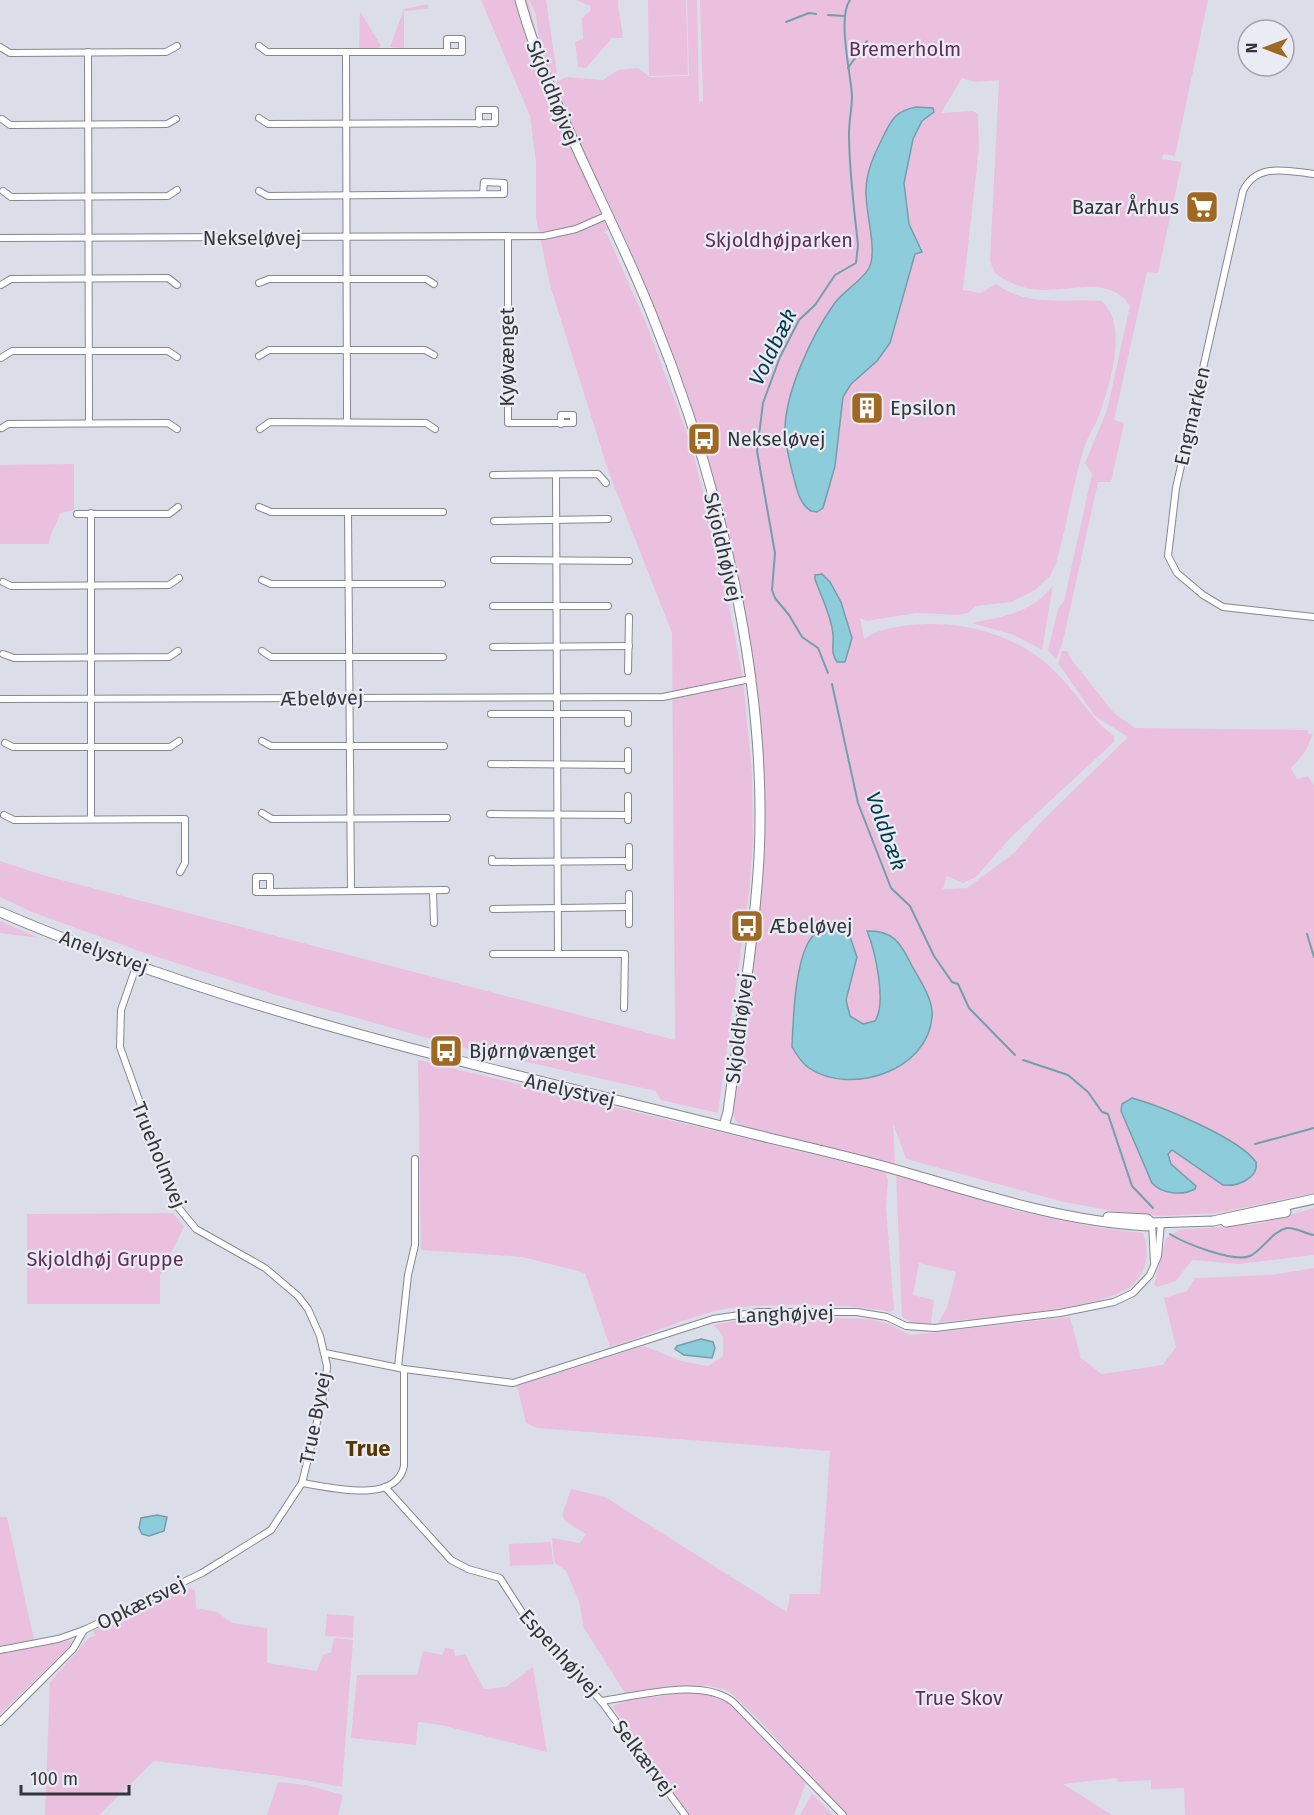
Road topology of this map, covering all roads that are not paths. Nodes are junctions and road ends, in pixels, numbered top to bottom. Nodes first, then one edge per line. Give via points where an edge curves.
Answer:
1 (520, 0) edge
2 (177, 46) dead end
3 (259, 46) dead end
4 (0, 48) edge
5 (447, 51) dead end
6 (88, 52) junction
7 (346, 52) junction
8 (259, 118) dead end
9 (2, 119) dead end
10 (176, 119) dead end
11 (346, 124) junction
12 (479, 124) dead end
13 (89, 125) junction
14 (1314, 174) edge
15 (177, 190) dead end
16 (3, 191) dead end
17 (259, 191) dead end
18 (483, 194) dead end
19 (347, 196) junction
20 (89, 197) junction
21 (608, 215) junction
22 (508, 236) junction
23 (0, 238) edge
24 (90, 238) junction
25 (347, 238) junction
26 (346, 278) junction
27 (90, 279) junction
28 (259, 283) dead end
29 (434, 284) dead end
30 (1, 285) edge
31 (177, 285) dead end
32 (347, 350) junction
33 (89, 351) junction
34 (260, 356) dead end
35 (434, 356) dead end
36 (177, 357) dead end
37 (1, 358) edge
38 (347, 422) junction
39 (89, 423) junction
40 (561, 424) dead end
41 (2, 428) dead end
42 (177, 429) dead end
43 (260, 429) dead end
44 (435, 429) dead end
45 (493, 475) dead end
46 (556, 475) junction
47 (606, 483) dead end
48 (178, 507) dead end
49 (259, 507) dead end
50 (348, 512) junction
51 (443, 512) dead end
52 (91, 513) junction
53 (77, 514) dead end
54 (608, 519) dead end
55 (556, 520) junction
56 (494, 521) dead end
57 (494, 561) dead end
58 (556, 561) junction
59 (629, 561) dead end
60 (178, 578) dead end
61 (262, 580) dead end
62 (3, 582) dead end
63 (348, 584) junction
64 (442, 584) dead end
65 (91, 586) junction
66 (493, 606) dead end
67 (556, 606) junction
68 (608, 606) dead end
69 (629, 617) dead end
70 (1314, 617) edge
71 (629, 646) junction
72 (493, 647) dead end
73 (556, 647) junction
74 (178, 651) dead end
75 (262, 651) dead end
76 (3, 654) dead end
77 (349, 657) junction
78 (443, 657) dead end
79 (91, 658) junction
80 (628, 671) dead end
81 (750, 679) junction
82 (349, 697) junction
83 (557, 697) junction
84 (0, 699) edge
85 (92, 699) junction
86 (491, 714) dead end
87 (557, 714) junction
88 (628, 723) dead end
89 (179, 741) dead end
90 (262, 741) dead end
91 (5, 743) dead end
92 (349, 746) junction
93 (444, 746) dead end
94 (92, 747) junction
95 (628, 751) dead end
96 (490, 764) dead end
97 (556, 765) junction
98 (628, 796) dead end
99 (262, 813) dead end
100 (490, 814) dead end
101 (4, 815) dead end
102 (557, 815) junction
103 (350, 818) junction
104 (447, 818) dead end
105 (91, 819) junction
106 (629, 848) dead end
107 (492, 859) dead end
108 (557, 861) junction
109 (180, 872) dead end
110 (446, 890) dead end
111 (351, 891) junction
112 (433, 891) junction
113 (270, 892) dead end
114 (629, 894) dead end
115 (629, 907) junction
116 (557, 908) junction
117 (493, 909) dead end
118 (0, 912) edge
119 (434, 923) dead end
120 (629, 924) dead end
121 (493, 954) dead end
122 (558, 954) junction
123 (136, 964) junction
124 (624, 1008) dead end
125 (724, 1126) junction
126 (415, 1159) dead end
127 (1314, 1199) edge
128 (1314, 1205) edge
129 (1213, 1221) junction
130 (1156, 1223) junction
131 (314, 1321) joint
132 (325, 1353) junction
133 (401, 1368) junction
134 (302, 1483) junction
135 (385, 1487) junction
136 (271, 1530) joint
137 (84, 1630) junction
138 (0, 1650) edge
139 (601, 1701) junction
140 (0, 1722) edge
141 (685, 1815) edge
142 (843, 1815) edge

1 - 21 street, Skjoldhøjvej via 545,80
2 - 6 street via 166,52
3 - 7 street via 267,52
4 - 6 street via 10,52
5 - 7 street
6 - 13 street
7 - 11 street
8 - 11 street via 268,124
9 - 13 street via 10,125
10 - 13 street via 168,124
11 - 12 street
11 - 19 street
13 - 20 street
14 - 70 street, Engmarken via 1263,171 1247,182 1243,191 1176,488 1167,549 1172,567 1223,607
15 - 20 street via 168,196
16 - 20 street via 11,197
17 - 19 street via 268,196
18 - 19 street
19 - 25 street
20 - 24 street
21 - 22 street, Nekseløvej via 555,235
21 - 81 street, Skjoldhøjvej via 653,316 697,444 736,598
22 - 25 street, Nekseløvej
22 - 40 street, Kyøvænget via 508,423
23 - 24 street, Nekseløvej
24 - 25 street, Nekseløvej
24 - 27 street
25 - 26 street
26 - 28 street via 269,279
26 - 29 street via 426,279
26 - 32 street
27 - 30 street via 11,279
27 - 31 street via 168,278
27 - 33 street
32 - 34 street via 269,350
32 - 35 street via 425,350
32 - 38 street
33 - 36 street via 168,351
33 - 37 street via 12,351
33 - 39 street
38 - 43 street via 270,422
38 - 44 street via 426,423
39 - 41 street via 8,424
39 - 42 street via 168,423
45 - 46 street
46 - 47 street via 598,474
46 - 55 street
48 - 52 street via 169,514
49 - 50 street via 271,512
50 - 51 street
50 - 63 street
52 - 53 street
52 - 65 street
54 - 55 street
55 - 56 street
55 - 58 street
57 - 58 street
58 - 59 street
58 - 67 street
60 - 65 street via 169,585
61 - 63 street via 271,585
62 - 65 street via 11,586
63 - 64 street
63 - 77 street
65 - 79 street
66 - 67 street
67 - 68 street
67 - 73 street
69 - 71 street
71 - 73 street
71 - 80 street
72 - 73 street
73 - 83 street
74 - 79 street via 169,657
75 - 77 street via 271,657
76 - 79 street via 14,658
77 - 78 street
77 - 82 street
79 - 85 street
81 - 83 street, Æbeløvej via 663,697
81 - 125 street, Skjoldhøjvej via 756,733 759,859
82 - 83 street, Æbeløvej
82 - 85 street, Æbeløvej
82 - 92 street
83 - 87 street
84 - 85 street, Æbeløvej
85 - 94 street
86 - 87 street
87 - 88 street via 628,714
87 - 97 street
89 - 94 street via 170,747
90 - 92 street via 271,746
91 - 94 street via 14,747
92 - 93 street
92 - 103 street
94 - 105 street
95 - 97 street via 628,768
96 - 97 street
97 - 102 street
98 - 102 street via 628,818
99 - 103 street via 272,819
100 - 102 street
101 - 105 street via 14,820
102 - 108 street
103 - 104 street
103 - 111 street
105 - 109 street via 185,819 185,863
106 - 108 street via 629,864
107 - 108 street
108 - 116 street
110 - 112 street
111 - 112 street
111 - 113 street
112 - 119 street
114 - 115 street
115 - 116 street
115 - 120 street
116 - 117 street
116 - 122 street
118 - 123 street, Anelystvej
121 - 122 street
122 - 124 street via 625,954
123 - 125 street, Anelystvej via 427,1053
123 - 131 street, Trueholmvej via 122,1010 120,1047 177,1206 196,1229 283,1281
125 - 130 street, Anelystvej via 1058,1216 1148,1226
126 - 133 street via 416,1245 408,1275
127 - 129 street, Anelystvej
128 - 129 street, Anelystvej via 1258,1218 1217,1224
129 - 130 street, Anelystvej
130 - 133 street, Langhøjvej via 1158,1256 1145,1283 1125,1298 1060,1313 935,1328 906,1326 887,1317 857,1312 740,1313 513,1383
131 - 132 street, True Byvej
132 - 133 street, True Byvej
132 - 134 street, True Byvej via 326,1385
133 - 135 street via 404,1466 402,1475
134 - 135 street, True Byvej via 368,1491
134 - 136 street, True Byvej
135 - 139 street, Espenhøjvej via 451,1560 500,1578 527,1620
136 - 137 street, Opkærsvej via 202,1573
137 - 138 street, Opkærsvej
137 - 140 street via 73,1649
139 - 141 street, Selkærvej
139 - 142 street, Espenhøjvej via 692,1689 725,1695

